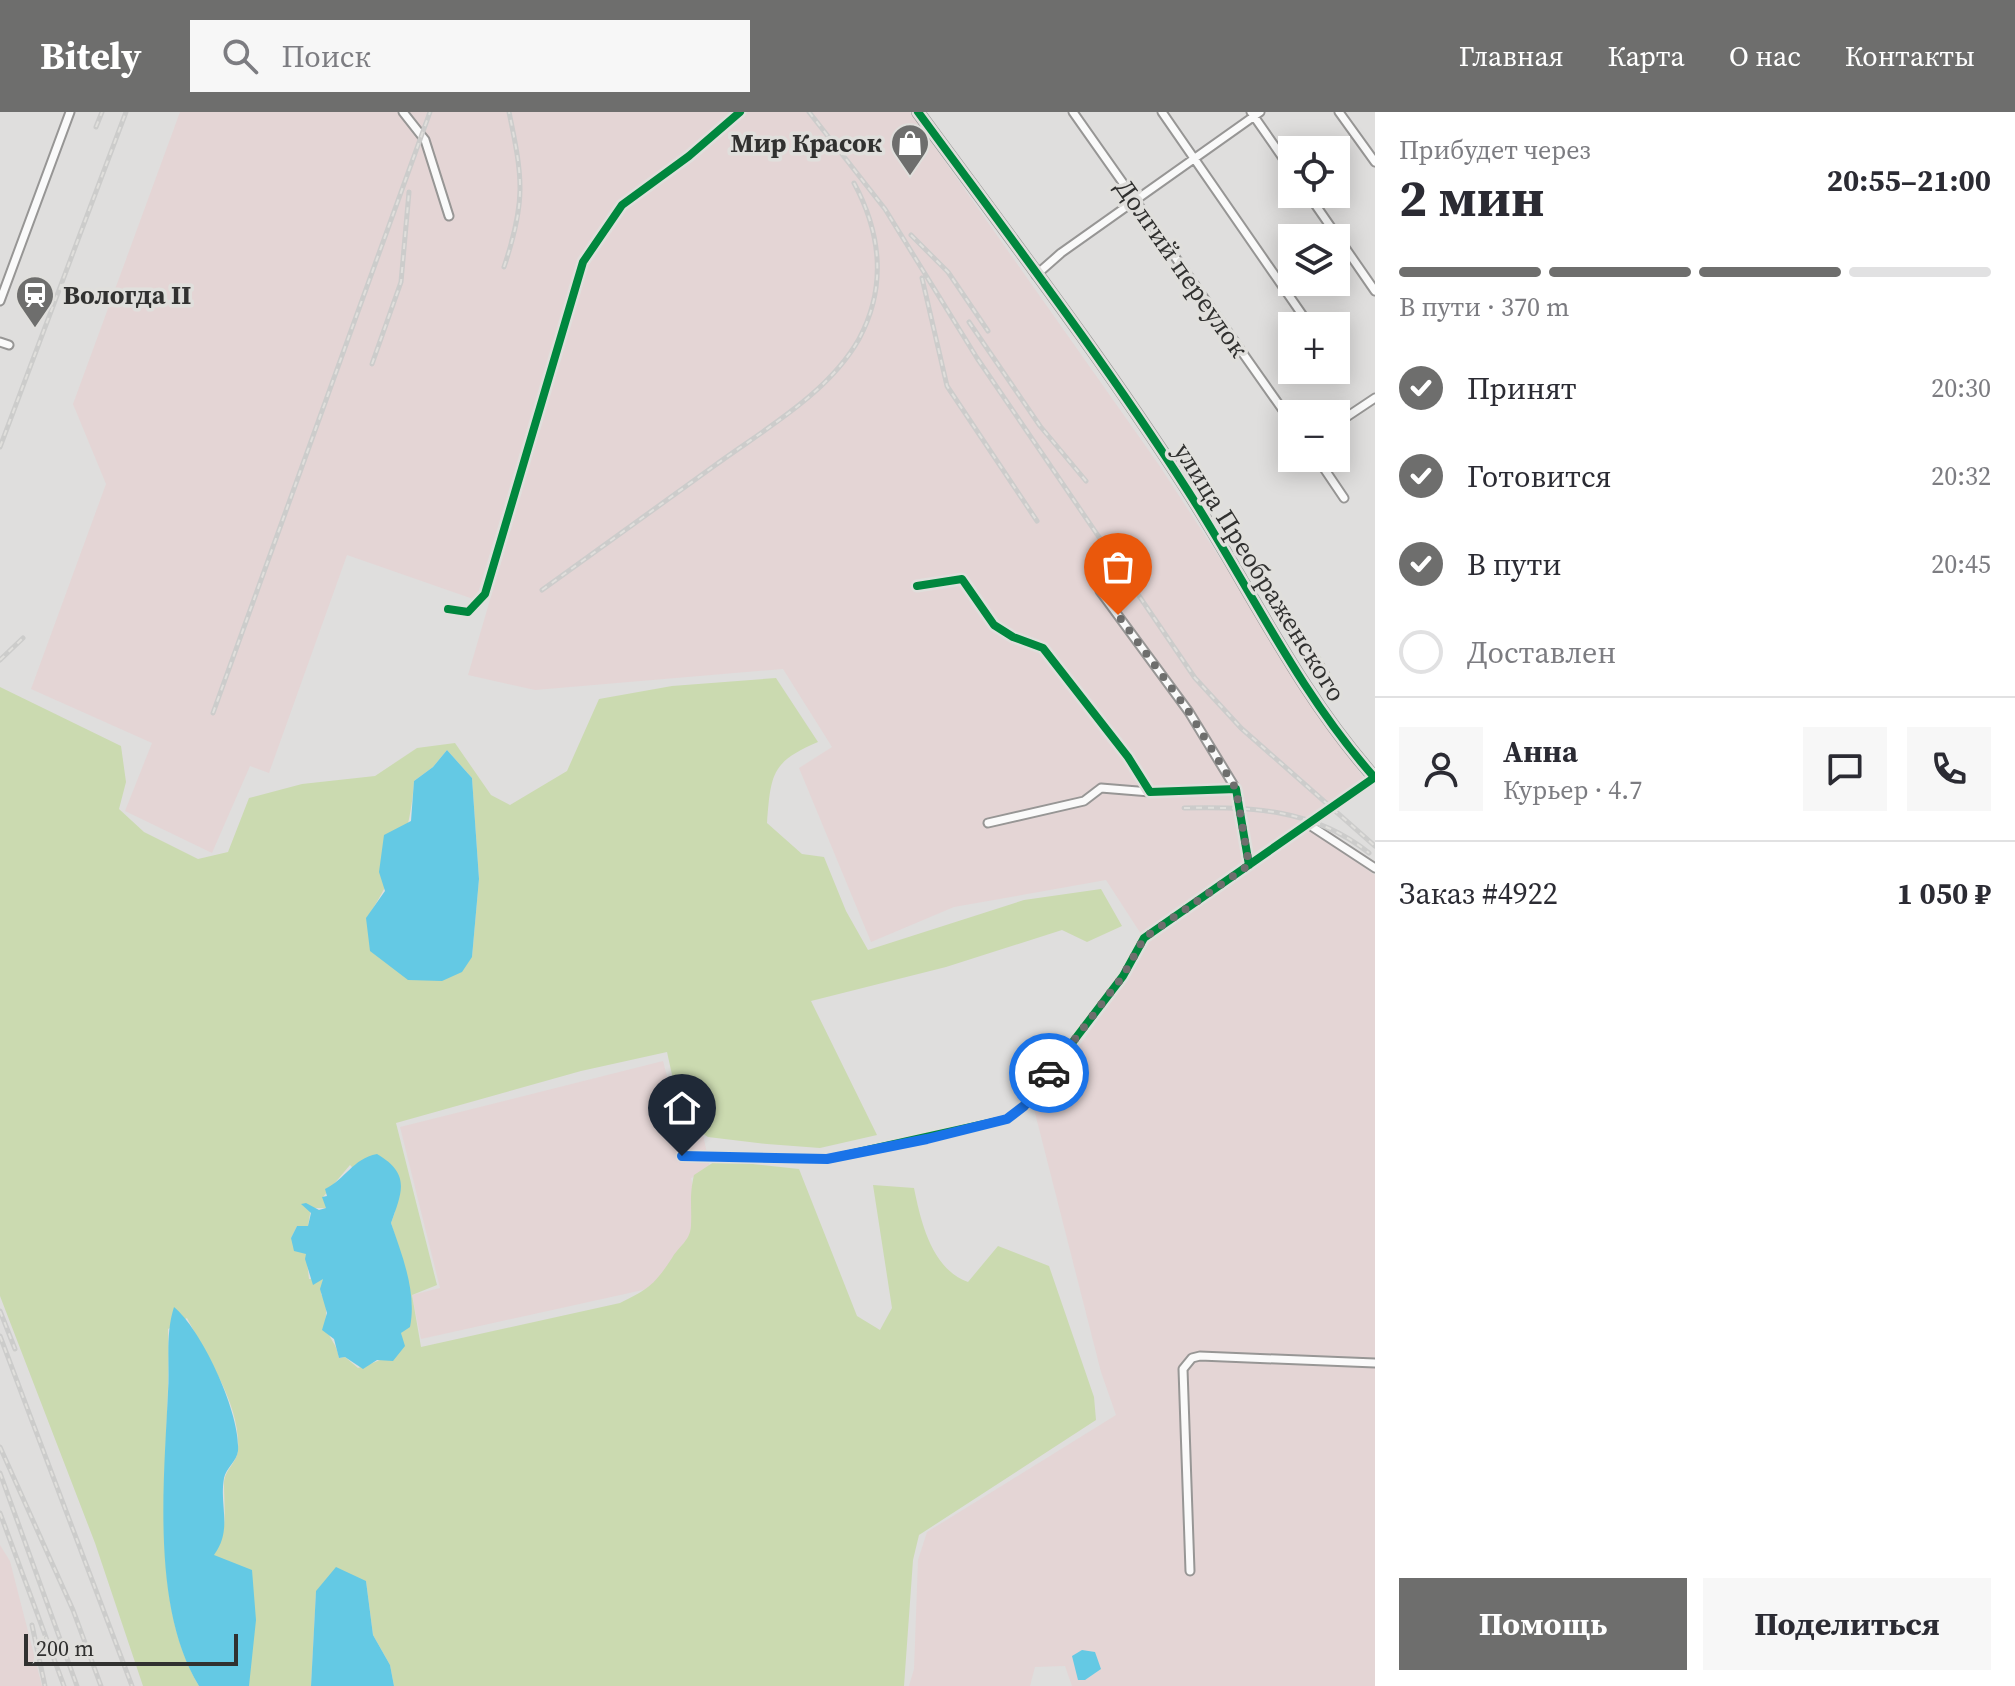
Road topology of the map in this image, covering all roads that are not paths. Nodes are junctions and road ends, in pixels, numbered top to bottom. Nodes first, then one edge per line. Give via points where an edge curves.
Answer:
1 (70, 112) edge
2 (403, 112) edge
3 (740, 112) edge
4 (918, 112) edge
5 (1073, 112) edge
6 (1162, 112) edge
7 (1339, 112) edge
8 (1255, 113) edge
9 (1278, 149) edge
10 (1194, 157) junction
11 (1375, 162) edge
12 (1135, 201) junction
13 (1318, 208) edge
14 (449, 216) dead end
15 (1036, 275) junction
16 (1375, 291) edge
17 (0, 301) edge
18 (1300, 312) edge
19 (0, 342) edge
20 (9, 345) dead end
21 (1375, 398) edge
22 (1278, 403) edge
23 (1350, 415) edge
24 (1326, 472) edge
25 (1344, 498) dead end
26 (917, 586) dead end
27 (1100, 591) dead end
28 (448, 609) dead end
29 (1375, 777) edge
30 (1236, 789) junction
31 (1150, 792) junction
32 (988, 823) dead end
33 (1308, 824) junction
34 (1249, 865) junction
35 (1375, 868) edge
36 (682, 1156) dead end
37 (1375, 1363) edge
38 (1190, 1571) dead end

1 - 17 street
2 - 14 street via 425,140
3 - 28 street via 641,188 600,233 583,262 485,594 468,612
4 - 15 street, улица Преображенского
5 - 12 street, Долгий переулок
6 - 10 street
7 - 11 street
8 - 9 street
8 - 10 street
10 - 12 street
10 - 18 street
12 - 15 street
12 - 22 street, Долгий переулок
13 - 16 street
15 - 29 street, улица Преображенского via 1141,421 1291,662
19 - 20 street
21 - 23 street
24 - 25 street
26 - 31 street via 962,579 994,625 1043,648
27 - 30 street via 1189,712
29 - 33 street
30 - 31 street
30 - 34 street
31 - 32 street via 1101,788 1084,801
33 - 34 street
33 - 35 street
34 - 36 street via 1144,938 1123,976 1024,1106 1007,1119 827,1159
37 - 38 street via 1200,1356 1187,1362 1183,1369

